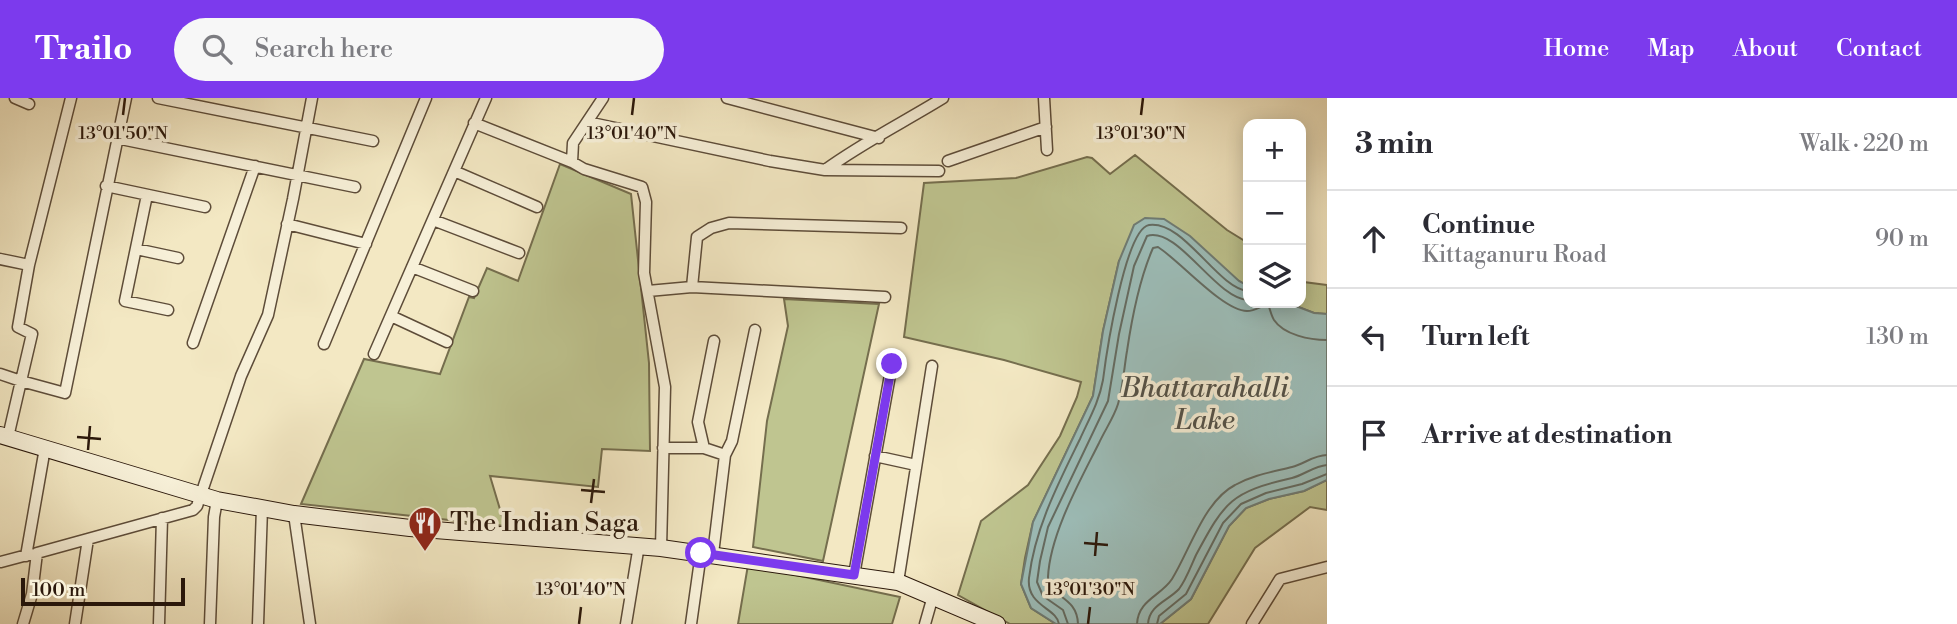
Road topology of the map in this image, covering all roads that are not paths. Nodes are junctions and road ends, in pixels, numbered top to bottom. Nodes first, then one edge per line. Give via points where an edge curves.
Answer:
1 (15, 98) edge
2 (71, 98) edge
3 (126, 98) edge
4 (158, 98) edge
5 (312, 98) edge
6 (426, 98) edge
7 (486, 98) edge
8 (603, 98) edge
9 (727, 98) edge
10 (943, 98) edge
11 (1044, 98) edge
12 (742, 100) edge
13 (29, 104) dead end
14 (587, 122) junction
15 (474, 123) junction
16 (306, 127) junction
17 (1046, 127) junction
18 (116, 138) junction
19 (879, 138) junction
20 (373, 141) dead end
21 (1047, 150) dead end
22 (947, 161) dead end
23 (572, 162) junction
24 (255, 166) junction
25 (825, 170) junction
26 (454, 171) junction
27 (939, 171) dead end
28 (297, 175) junction
29 (106, 186) junction
30 (355, 187) dead end
31 (147, 195) junction
32 (537, 206) dead end
33 (205, 207) dead end
34 (433, 220) junction
35 (287, 225) junction
36 (901, 228) dead end
37 (366, 244) junction
38 (135, 249) junction
39 (519, 253) dead end
40 (0, 258) edge
41 (178, 258) dead end
42 (29, 265) junction
43 (412, 267) junction
44 (692, 288) junction
45 (472, 291) dead end
46 (648, 291) junction
47 (885, 297) dead end
48 (168, 310) dead end
49 (391, 316) junction
50 (755, 330) dead end
51 (714, 341) dead end
52 (447, 342) dead end
53 (193, 343) dead end
54 (324, 344) dead end
55 (374, 354) dead end
56 (892, 364) dead end
57 (932, 366) dead end
58 (0, 374) edge
59 (21, 381) junction
60 (4, 436) edge
61 (45, 448) junction
62 (663, 448) junction
63 (704, 449) junction
64 (725, 455) junction
65 (876, 456) junction
66 (916, 465) junction
67 (209, 498) junction
68 (262, 508) junction
69 (294, 514) junction
70 (162, 518) junction
71 (88, 539) junction
72 (639, 545) junction
73 (661, 548) junction
74 (32, 554) junction
75 (707, 554) junction
76 (1, 562) edge
77 (1327, 566) edge
78 (854, 575) junction
79 (898, 582) junction
80 (933, 596) junction
81 (23, 624) edge
82 (75, 624) edge
83 (159, 624) edge
84 (210, 624) edge
85 (258, 624) edge
86 (310, 624) edge
87 (626, 624) edge
88 (691, 624) edge
89 (925, 624) edge
90 (997, 624) edge
91 (1252, 624) edge

1 - 13 street
2 - 42 street
3 - 18 street
4 - 16 street
5 - 16 street
6 - 37 street
7 - 15 street
8 - 14 street
9 - 12 street
10 - 19 street
11 - 17 street
12 - 19 street
14 - 23 street via 573,143
14 - 25 street
15 - 23 street
15 - 26 street
16 - 20 street
16 - 28 street
17 - 21 street
17 - 22 street
18 - 24 street
18 - 29 street
19 - 25 street
23 - 46 street via 642,187
24 - 28 street
24 - 53 street
25 - 27 street
26 - 32 street
26 - 34 street
28 - 30 street
28 - 35 street
29 - 31 street
29 - 59 street via 65,393
31 - 33 street
31 - 38 street
34 - 39 street
34 - 43 street
35 - 37 street
35 - 67 street via 268,315 241,376
36 - 44 street via 720,225 697,237
37 - 54 street
38 - 41 street
38 - 48 street via 125,301
40 - 42 street
42 - 59 street via 18,327 32,334
43 - 45 street
43 - 49 street
44 - 46 street
44 - 47 street
46 - 62 street via 665,387
49 - 52 street
49 - 55 street
50 - 64 street via 733,440
51 - 63 street via 698,422
56 - 65 street
57 - 66 street
58 - 59 street
59 - 60 street
60 - 61 street
61 - 67 street
61 - 74 street
62 - 63 street
62 - 73 street
63 - 64 street
64 - 75 street
65 - 66 street
65 - 78 street
66 - 79 street
67 - 68 street
67 - 70 street via 193,510
67 - 84 street via 214,517
68 - 69 street
68 - 85 street
69 - 72 street via 410,528
69 - 86 street
70 - 71 street
70 - 83 street
71 - 74 street
71 - 82 street
72 - 73 street
72 - 87 street
73 - 75 street
74 - 76 street
74 - 81 street via 32,594
75 - 78 street
75 - 88 street
77 - 91 street via 1280,579
78 - 79 street
79 - 80 street
80 - 89 street
80 - 90 street

